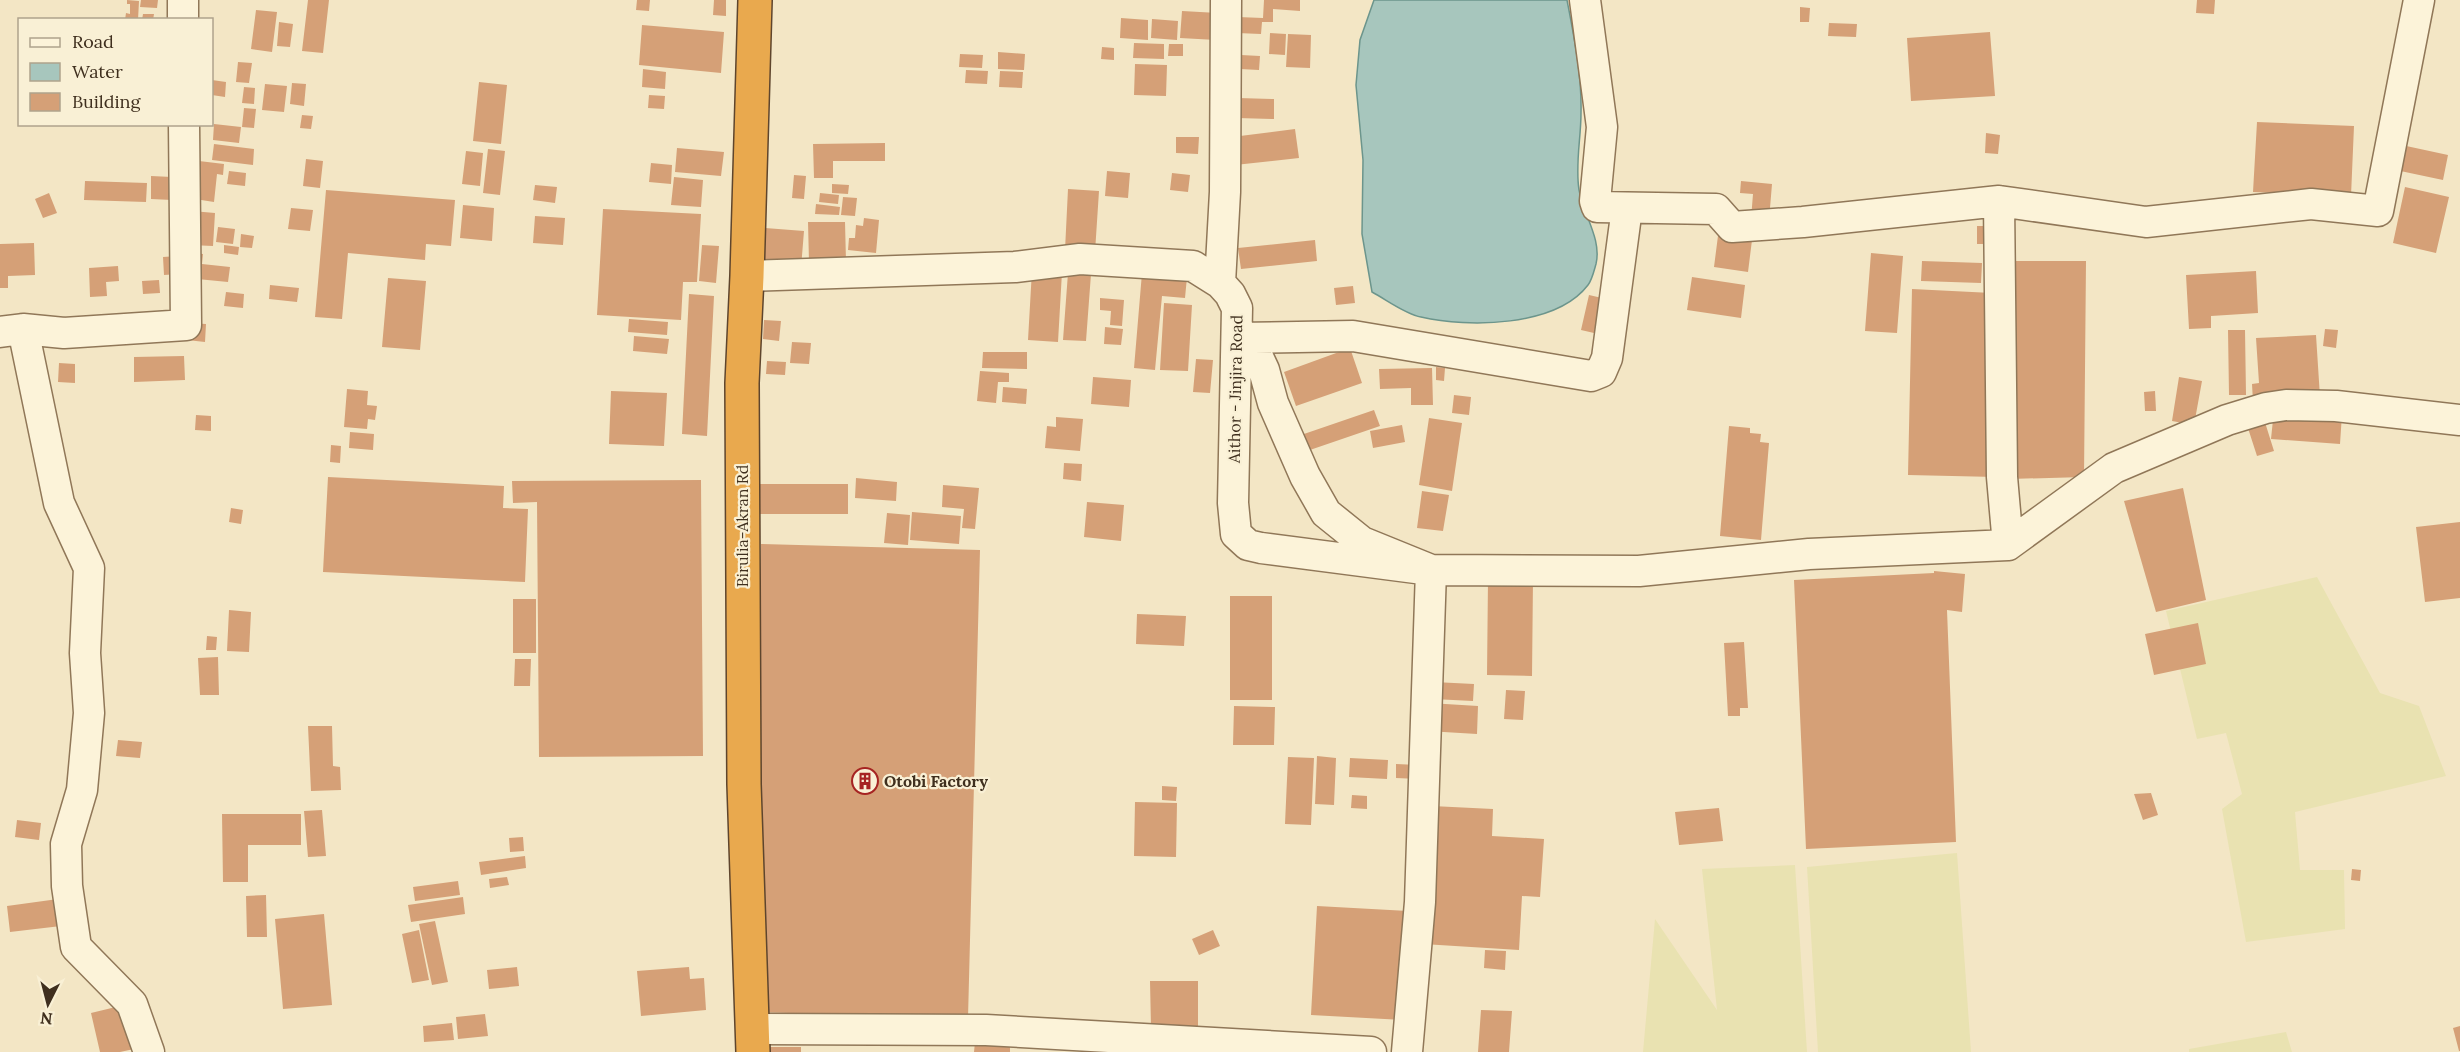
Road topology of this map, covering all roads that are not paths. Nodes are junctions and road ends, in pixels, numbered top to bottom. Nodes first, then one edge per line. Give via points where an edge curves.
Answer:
1 (183, 0) edge
2 (755, 0) edge
3 (1226, 0) edge
4 (1585, 0) edge
5 (2419, 0) edge
6 (183, 18) edge
7 (184, 126) edge
8 (1999, 201) junction
9 (1627, 208) junction
10 (747, 276) junction
11 (1220, 283) junction
12 (11, 330) edge
13 (1237, 338) junction
14 (2460, 420) edge
15 (2008, 545) junction
16 (1431, 570) junction
17 (752, 1044) edge
18 (149, 1052) edge
19 (1371, 1052) edge
20 (1407, 1052) edge

1 - 6 street
2 - 10 highway, Birulia-Akran Rd
3 - 11 street via 1225,192
4 - 9 street via 1602,127 1597,207
5 - 8 street via 2378,211 2312,204 2146,222
7 - 12 street via 186,325 64,333
8 - 9 street via 1732,227 1716,209
8 - 15 street via 2002,477
9 - 13 street via 1608,358 1601,372 1591,376 1353,336
10 - 11 street, Aithor - Jinjira Road via 1015,267 1080,260 1193,266
10 - 17 highway, Birulia-Akran Rd via 742,383 744,772
11 - 13 street, Aithor - Jinjira Road via 1237,308
12 - 18 street via 59,503 89,568 85,653 89,713 82,790 66,844 67,886 76,947 132,1004
13 - 16 street via 1257,355 1305,476 1326,513 1362,542
13 - 16 street, Aithor - Jinjira Road via 1233,503 1236,534 1248,545 1261,548
14 - 15 street via 2336,406 2266,408 2114,468
15 - 16 street, Aithor - Jinjira Road via 1809,554 1639,571
16 - 20 street via 1420,902
17 - 19 street via 986,1030

